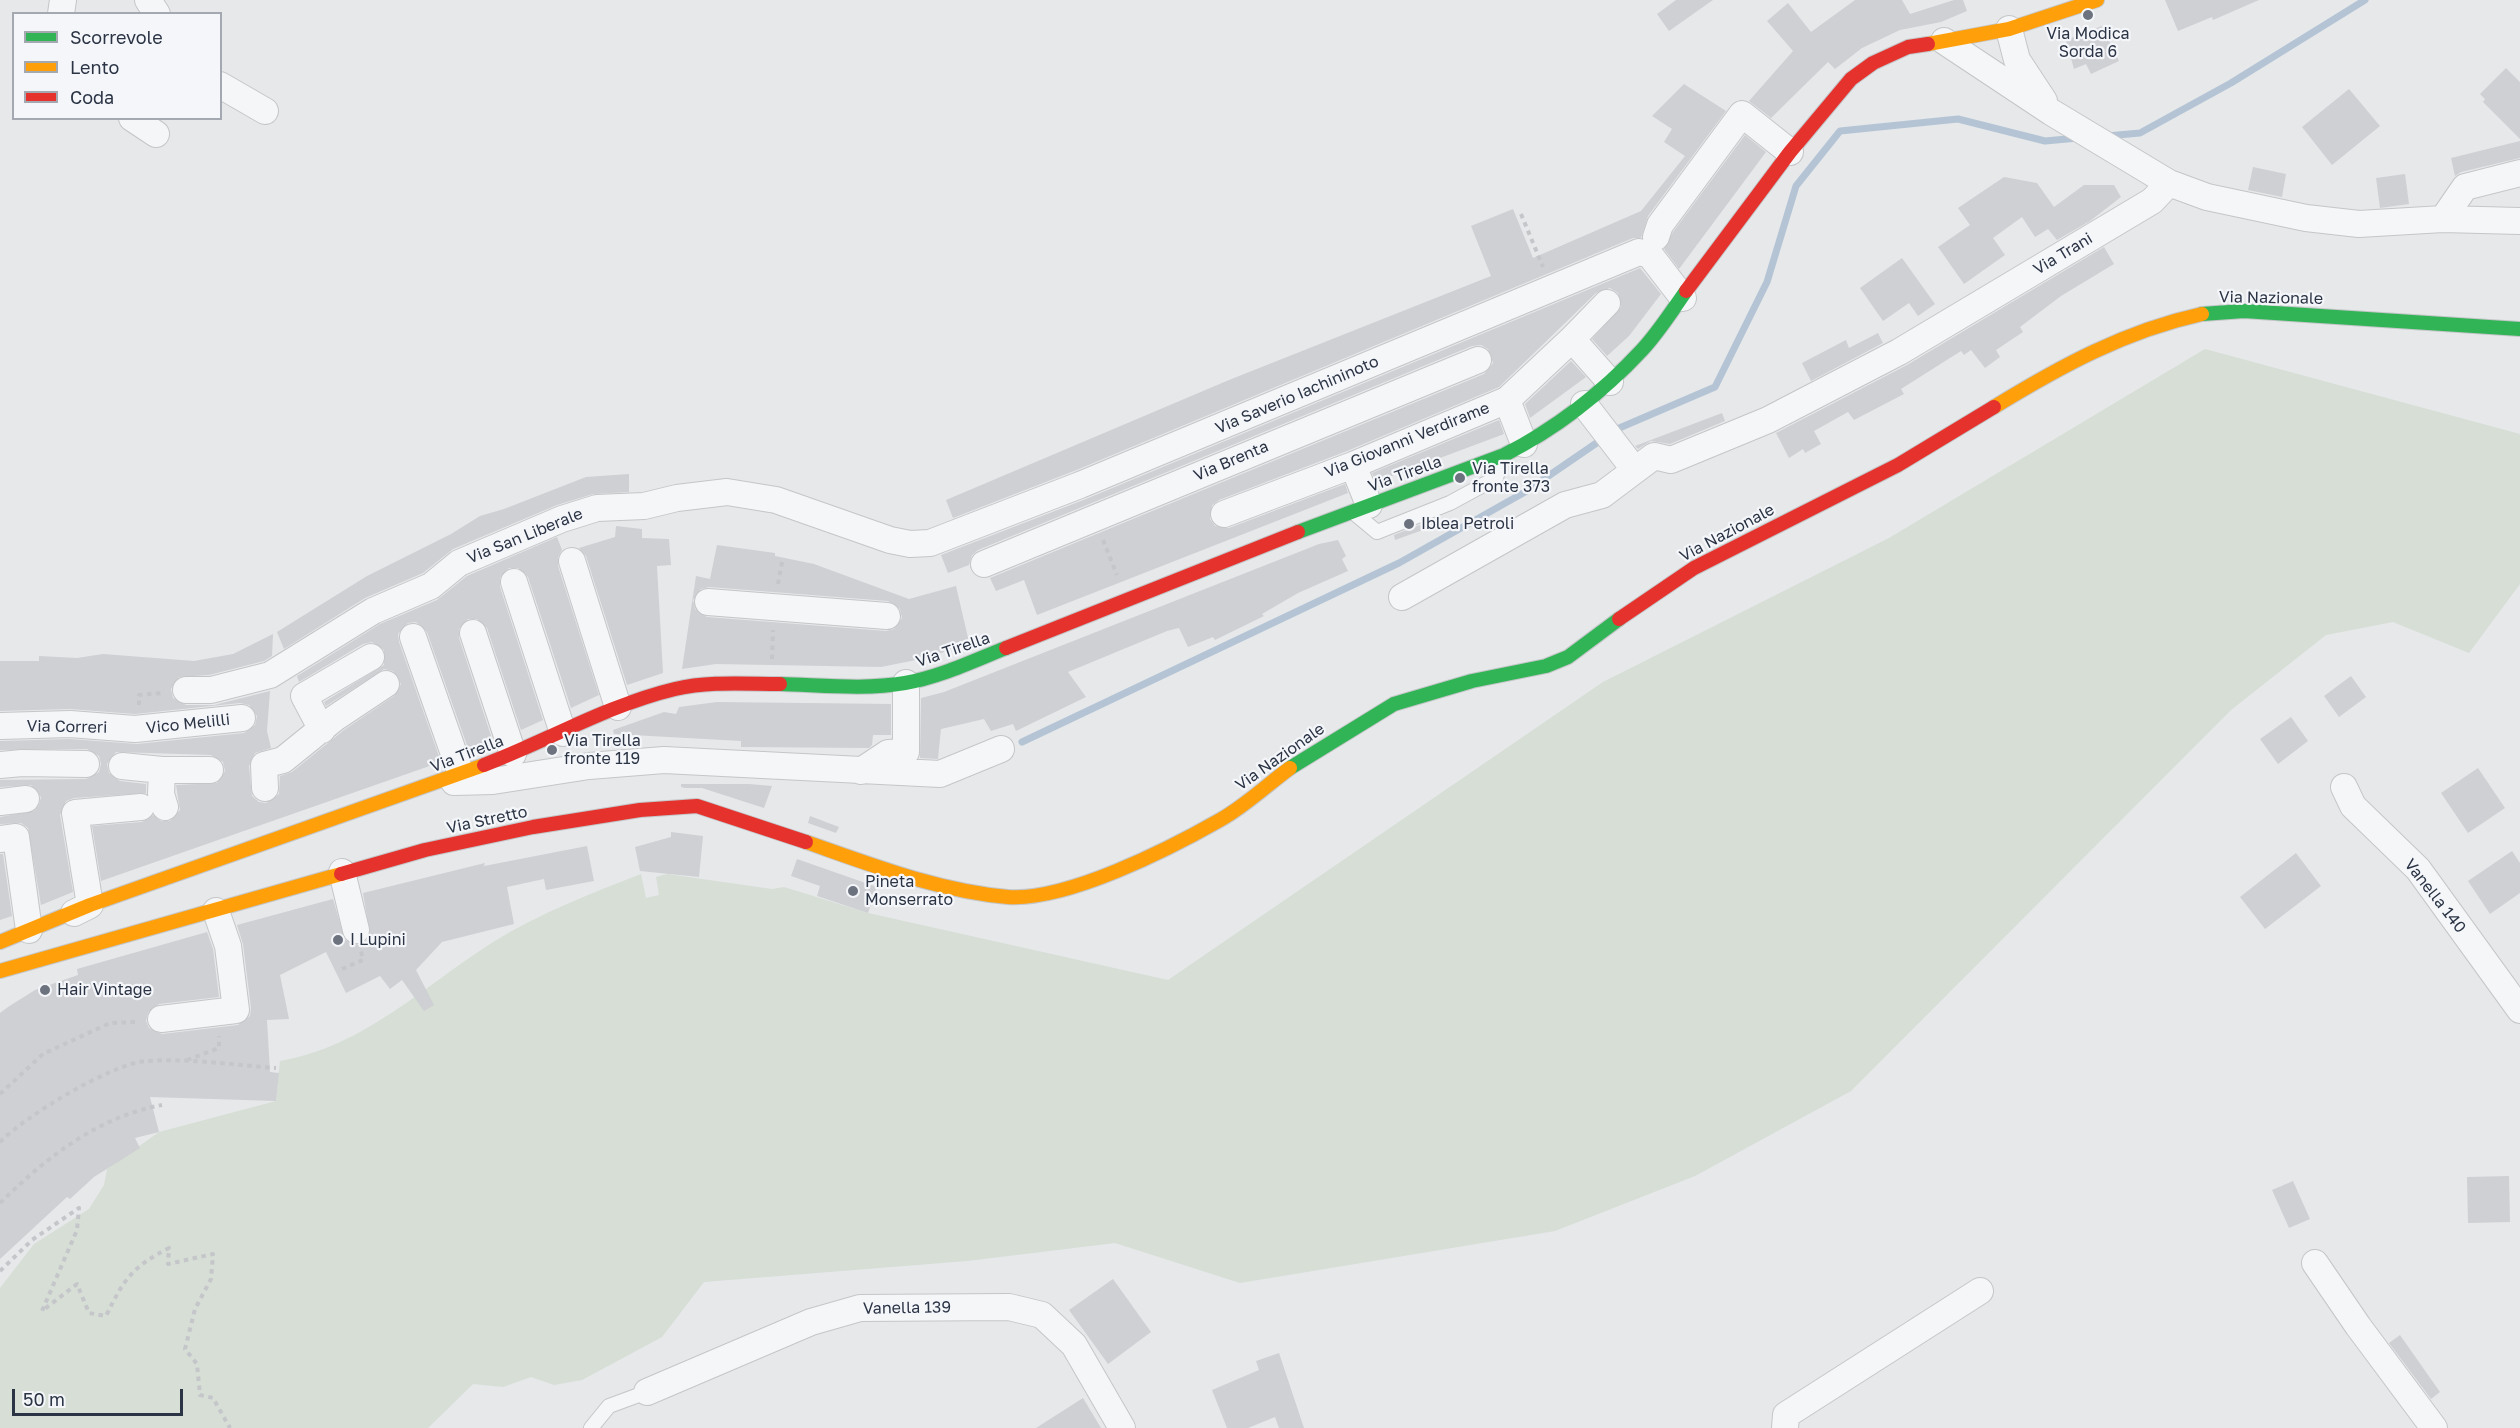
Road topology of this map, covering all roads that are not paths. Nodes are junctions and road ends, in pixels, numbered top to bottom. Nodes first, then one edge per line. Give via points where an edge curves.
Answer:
1 (2097, 0) edge
2 (2008, 29) junction
3 (1944, 41) junction
4 (222, 86) edge
5 (265, 111) dead end
6 (2051, 111) junction
7 (135, 120) edge
8 (156, 134) dead end
9 (1790, 152) junction
10 (2520, 173) edge
11 (2169, 183) junction
12 (2443, 219) junction
13 (2520, 221) edge
14 (1656, 237) dead end
15 (1683, 298) junction
16 (1607, 303) dead end
17 (2520, 329) edge
18 (1572, 339) junction
19 (1478, 360) dead end
20 (1610, 382) junction
21 (1507, 400) junction
22 (1591, 413) junction
23 (1514, 449) junction
24 (1353, 465) junction
25 (1634, 469) junction
26 (1360, 508) junction
27 (1224, 514) dead end
28 (890, 540) joint
29 (572, 561) dead end
30 (984, 564) dead end
31 (514, 582) dead end
32 (1402, 597) dead end
33 (708, 602) dead end
34 (887, 616) dead end
35 (473, 633) dead end
36 (413, 637) dead end
37 (371, 657) dead end
38 (386, 684) dead end
39 (906, 684) junction
40 (186, 690) dead end
41 (618, 707) junction
42 (242, 718) dead end
43 (0, 726) edge
44 (135, 729) joint
45 (322, 730) junction
46 (563, 733) junction
47 (1001, 749) dead end
48 (513, 754) junction
49 (86, 764) dead end
50 (0, 765) edge
51 (122, 766) dead end
52 (162, 770) junction
53 (210, 770) dead end
54 (861, 771) junction
55 (450, 778) junction
56 (2344, 787) dead end
57 (265, 788) dead end
58 (26, 800) dead end
59 (0, 802) edge
60 (0, 839) edge
61 (342, 872) junction
62 (982, 895) joint
63 (90, 905) junction
64 (216, 911) junction
65 (356, 930) dead end
66 (8, 946) edge
67 (70, 953) junction
68 (0, 971) edge
69 (2520, 1010) edge
70 (161, 1019) road end
71 (2315, 1263) dead end
72 (1980, 1291) dead end
73 (647, 1392) joint
74 (591, 1428) edge
75 (1122, 1428) edge
76 (1785, 1428) edge
77 (2434, 1428) edge

1 - 2 street, Via Tirella
2 - 3 street, Via Tirella
2 - 6 street via 2017,60
3 - 6 street
3 - 9 street, Via Tirella via 1908,47 1873,63 1851,79
4 - 5 street
6 - 11 street
7 - 8 street
9 - 14 street via 1742,114 1660,225
9 - 15 street, Via Tirella
10 - 12 street via 2465,187
11 - 12 street via 2207,197 2306,218 2359,224
11 - 25 street, Via Trani via 2152,201 1899,352 1768,420 1671,460 1654,456
12 - 13 street
15 - 20 street, Via Tirella
15 - 28 street, Via Saverio Iachininoto via 1650,255 1639,252 958,534 930,543
16 - 18 street, Via Giovanni Verdirame
17 - 62 street, Via Nazionale via 2244,311 2161,323 2117,339 2058,368 1898,465 1694,568 1568,657 1394,704 1308,755 1222,819 1126,866 1074,886 1032,895
18 - 20 street
18 - 21 street, Via Giovanni Verdirame
19 - 30 street, Via Brenta
20 - 22 street, Via Tirella
21 - 23 street
21 - 24 street, Via Giovanni Verdirame
22 - 23 street, Via Tirella
22 - 25 street
23 - 26 street, Via Tirella
23 - 26 lane via 1496,478 1450,503 1377,532
24 - 26 street
24 - 27 street, Via Giovanni Verdirame
25 - 32 street, Via Trani via 1602,495 1565,505
26 - 39 street, Via Tirella via 991,656
28 - 40 street, Via San Liberale via 776,500 727,492 644,506 597,508 459,563 431,586 373,611 270,675 211,690
29 - 41 street
31 - 46 street
33 - 34 street
35 - 48 street
36 - 55 street
37 - 45 street via 304,696
38 - 45 street
39 - 41 street, Via Tirella via 716,683 675,689
39 - 54 street via 906,752 888,753
41 - 46 street, Via Tirella
42 - 44 street, Vico Melilli
43 - 44 street, Via Correri via 70,724
45 - 57 street via 283,760 264,765
46 - 48 street, Via Tirella
47 - 54 street via 940,774
48 - 55 street, Via Tirella
49 - 50 street
51 - 52 street
52 - 53 street
52 - 63 street via 161,794 153,807 75,813
54 - 55 street via 664,760 590,766 493,781
55 - 63 street, Via Tirella
56 - 69 street, Vanella 140 via 2353,806 2418,869
58 - 59 street
60 - 66 street via 16,837
61 - 62 street, Via Stretto via 533,827 640,810 697,806 882,869
61 - 64 street, Via Stretto
61 - 65 street
63 - 66 street
64 - 67 street, Via Stretto
64 - 70 street via 228,946 236,1010
66 - 67 street
67 - 68 street, Via Stretto
71 - 77 street
72 - 76 street via 1786,1415
73 - 74 lane via 609,1406
73 - 75 street, Vanella 139 via 811,1322 861,1308 1009,1306 1042,1315 1074,1345

